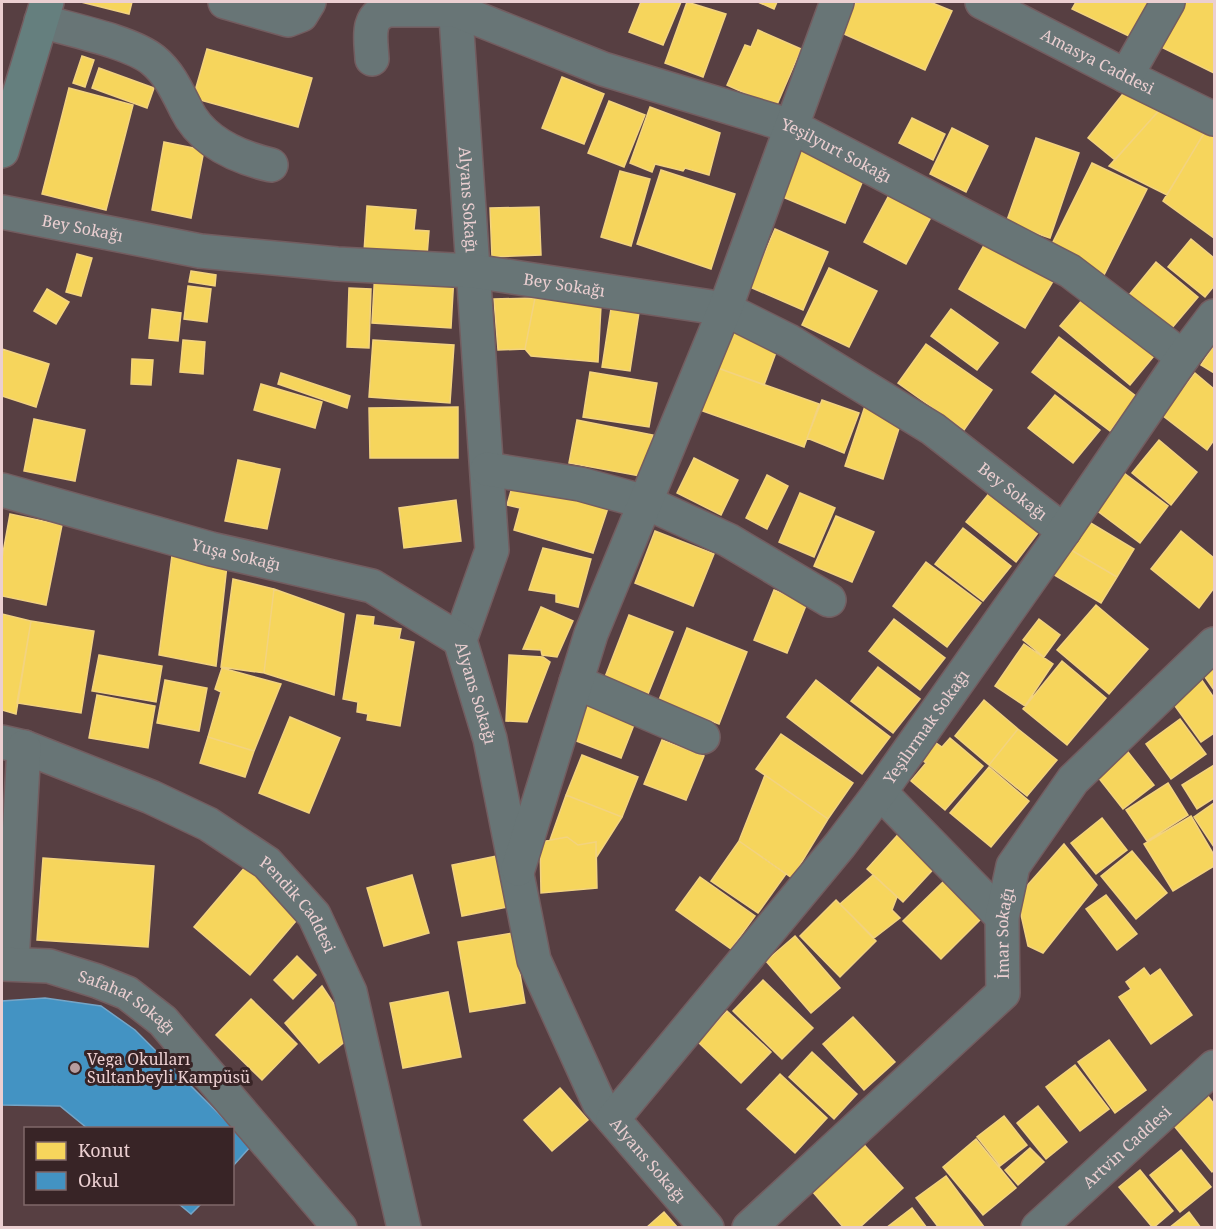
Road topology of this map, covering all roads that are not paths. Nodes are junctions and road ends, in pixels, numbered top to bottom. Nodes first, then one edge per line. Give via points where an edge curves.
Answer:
1 (225, 2) edge
2 (309, 2) edge
3 (837, 2) edge
4 (982, 2) edge
5 (1168, 2) edge
6 (455, 6) edge
7 (44, 11) edge
8 (372, 59) dead end
9 (1126, 76) junction
10 (1215, 119) edge
11 (791, 126) junction
12 (2, 151) edge
13 (271, 165) dead end
14 (2, 212) edge
15 (473, 271) junction
16 (725, 309) junction
17 (1215, 316) edge
18 (1183, 357) junction
19 (487, 470) junction
20 (2, 490) edge
21 (645, 502) junction
22 (1064, 531) junction
23 (828, 600) dead end
24 (460, 640) junction
25 (1215, 644) edge
26 (576, 682) junction
27 (703, 737) dead end
28 (13, 744) edge
29 (880, 792) junction
30 (517, 873) junction
31 (1002, 917) junction
32 (7, 964) edge
33 (1215, 1067) edge
34 (613, 1119) junction
35 (340, 1227) edge
36 (404, 1227) edge
37 (707, 1227) edge
38 (749, 1227) edge
39 (1038, 1227) edge

1 - 2 street via 288,20 301,15
3 - 11 street
4 - 9 street, Amasya Caddesi
5 - 9 street
6 - 8 street via 389,10 377,15 370,25
6 - 11 street, Yeşilyurt Sokağı via 603,69
6 - 15 street, Alyans Sokağı
7 - 12 main road
7 - 13 street via 139,50 167,74 203,133 233,153
9 - 10 street, Amasya Caddesi
11 - 16 street
11 - 18 street, Yeşilyurt Sokağı via 1070,271
14 - 15 street, Bey Sokağı via 200,250 337,264
15 - 16 street, Bey Sokağı
15 - 19 street, Alyans Sokağı
16 - 21 street
16 - 22 street, Bey Sokağı via 789,341 933,429
17 - 18 street, Yeşilırmak Sokağı
18 - 22 street, Yeşilırmak Sokağı
19 - 21 street via 580,484
19 - 24 street, Alyans Sokağı via 492,550
20 - 24 street, Yuşa Sokağı via 211,549 372,586
21 - 23 street via 728,540
21 - 26 street via 591,634
22 - 29 street, Yeşilırmak Sokağı
24 - 30 street, Alyans Sokağı via 490,739
25 - 31 street, İmar Sokağı via 1073,780 1013,866
26 - 27 street
26 - 30 street
28 - 32 street
28 - 36 street, Pendik Caddesi via 151,797 208,824 267,862 314,915 350,992
29 - 31 street
29 - 34 street, Yeşilırmak Sokağı
30 - 34 street, Alyans Sokağı via 534,960 599,1103
31 - 38 street, İmar Sokağı via 1004,993
32 - 35 street, Safahat Sokağı via 49,966 128,993 163,1022
33 - 39 street, Artvin Caddesi
34 - 37 street, Alyans Sokağı

